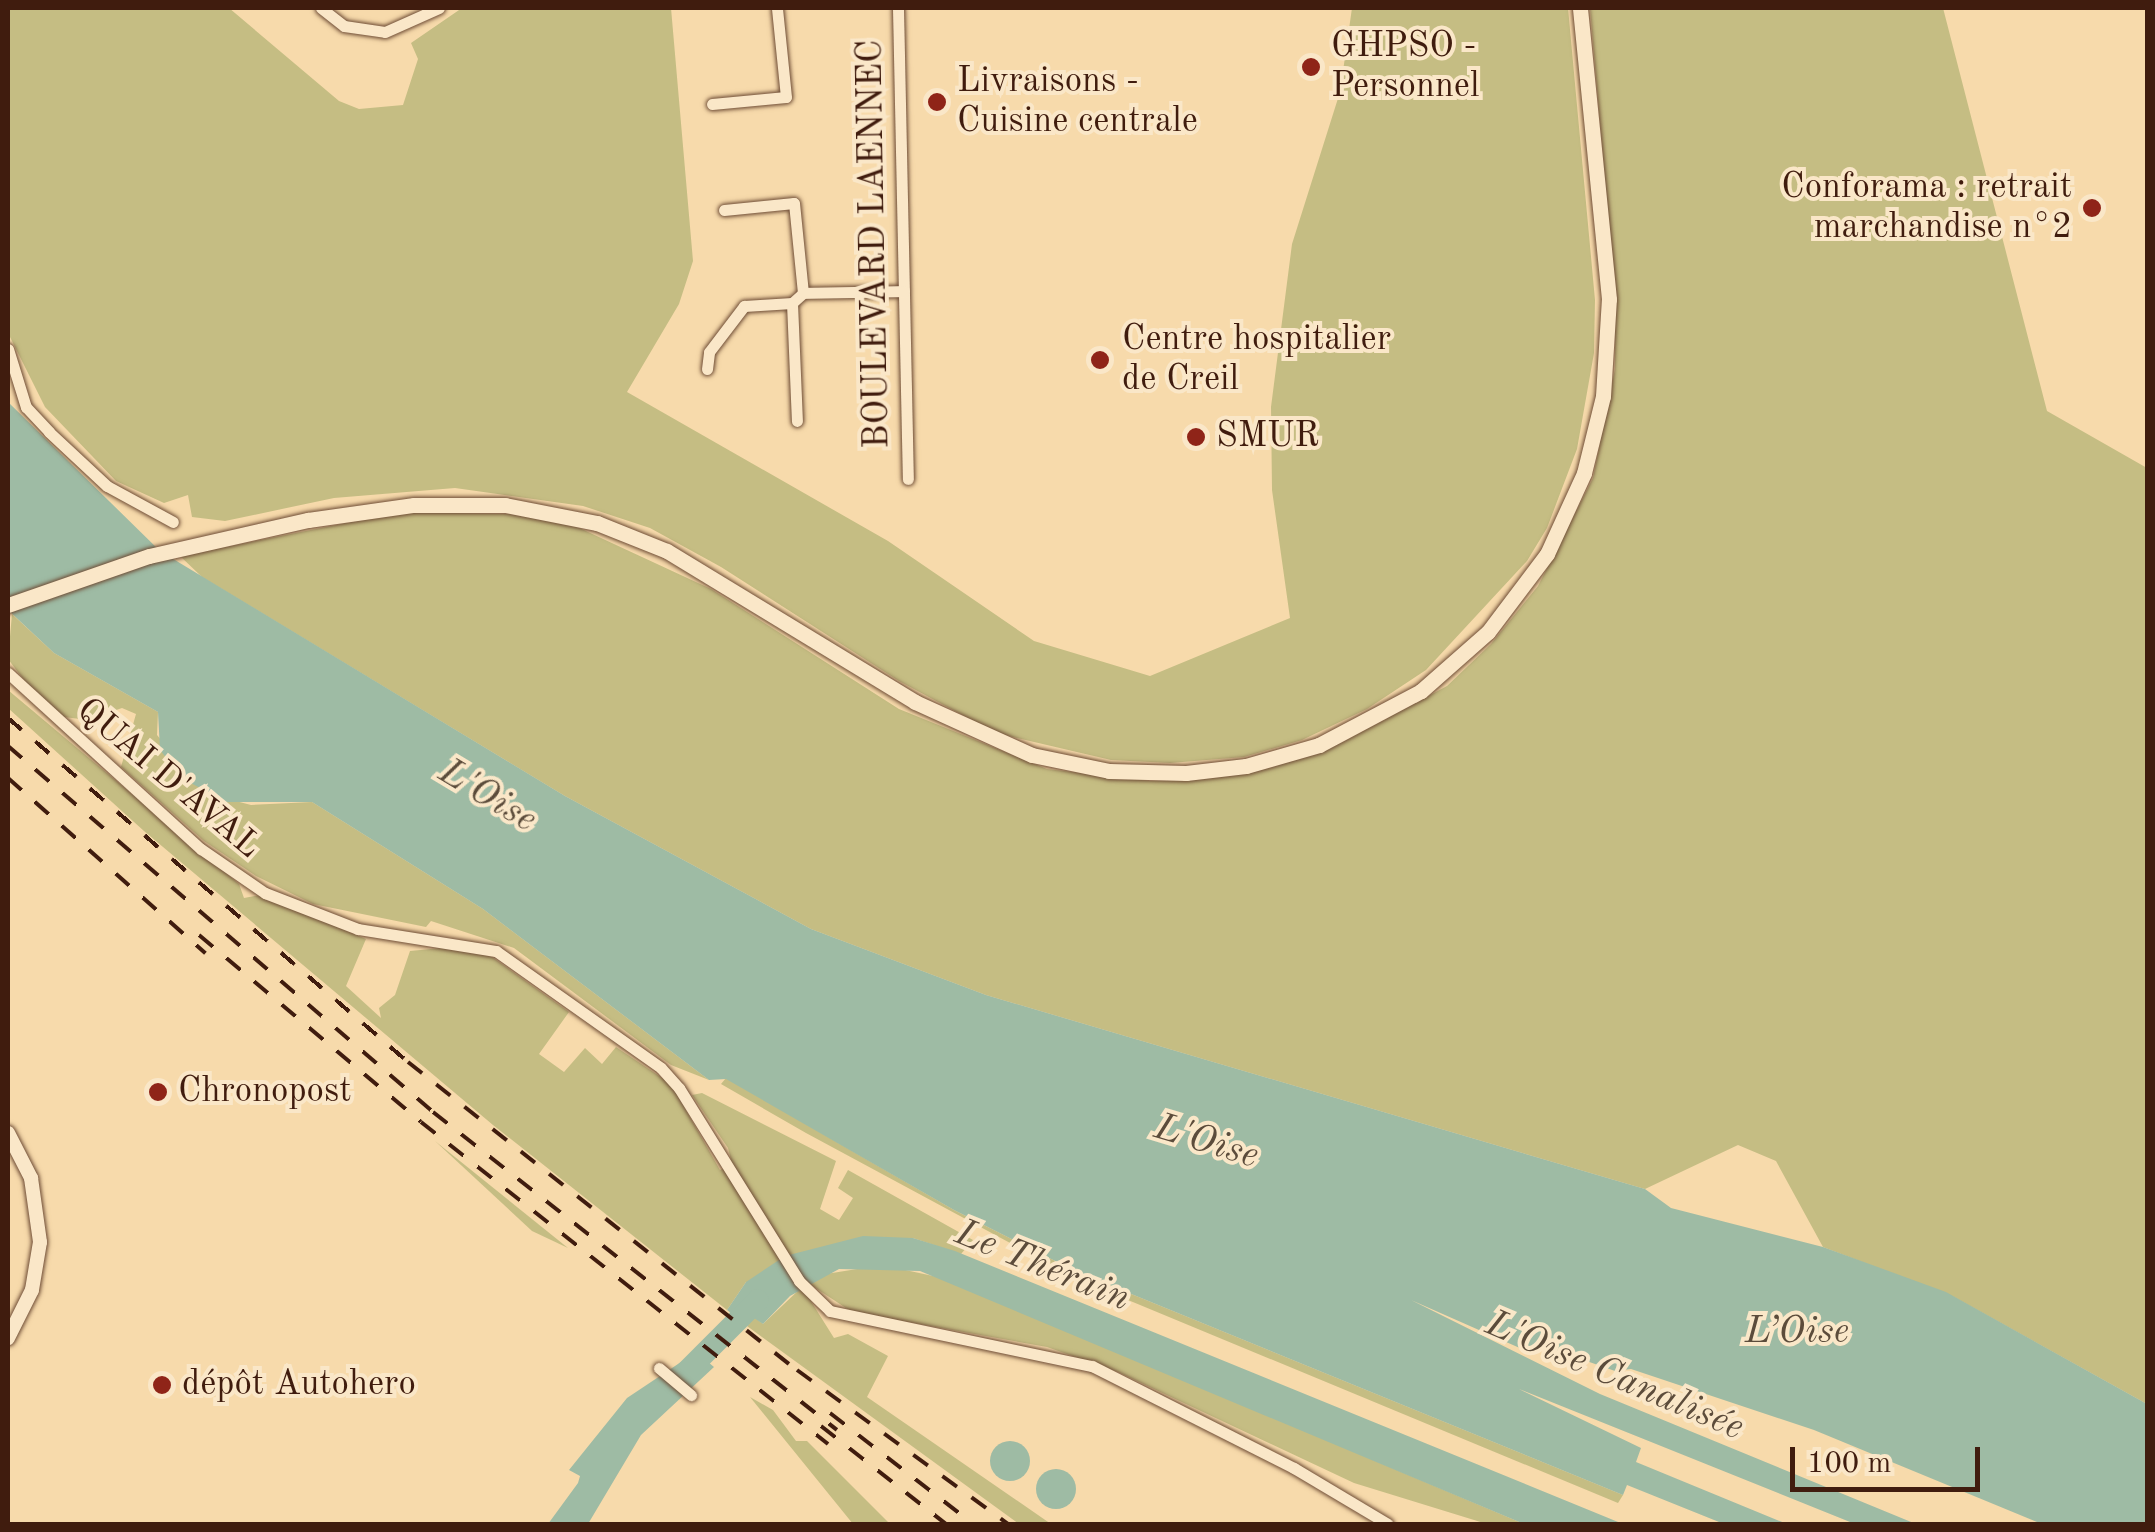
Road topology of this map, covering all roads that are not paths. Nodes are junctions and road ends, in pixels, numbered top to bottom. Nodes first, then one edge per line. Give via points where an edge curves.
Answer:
1 (321, 8) edge
2 (439, 8) edge
3 (777, 8) edge
4 (898, 8) edge
5 (1580, 8) edge
6 (419, 14) edge
7 (712, 104) dead end
8 (724, 210) dead end
9 (904, 291) junction
10 (803, 292) junction
11 (792, 303) junction
12 (8, 349) edge
13 (706, 369) dead end
14 (797, 421) dead end
15 (908, 479) dead end
16 (173, 522) dead end
17 (8, 605) edge
18 (8, 673) edge
19 (8, 1133) edge
20 (8, 1338) edge
21 (659, 1368) dead end
22 (691, 1395) dead end
23 (1388, 1524) edge

1 - 6 street via 344,26 369,32
2 - 6 street
3 - 7 street via 786,96
4 - 9 street, BOULEVARD LAENNEC
5 - 17 main road via 1609,299 1603,396 1584,472 1547,554 1488,632 1421,691 1319,746 1246,766 1186,773 1108,771 1032,755 915,702 680,557 570,516 445,503 262,529 131,562
8 - 10 street via 794,203
9 - 10 street
9 - 15 street, BOULEVARD LAENNEC
10 - 11 street
11 - 13 street via 740,308 709,352
11 - 14 street
12 - 16 street via 26,406 49,432 107,486
18 - 23 street, QUAI D'AVAL via 201,848 266,893 358,929 496,950 676,1083 804,1288 841,1316 1092,1366 1294,1468
19 - 20 street via 28,1169 37,1205 36,1275
21 - 22 street

